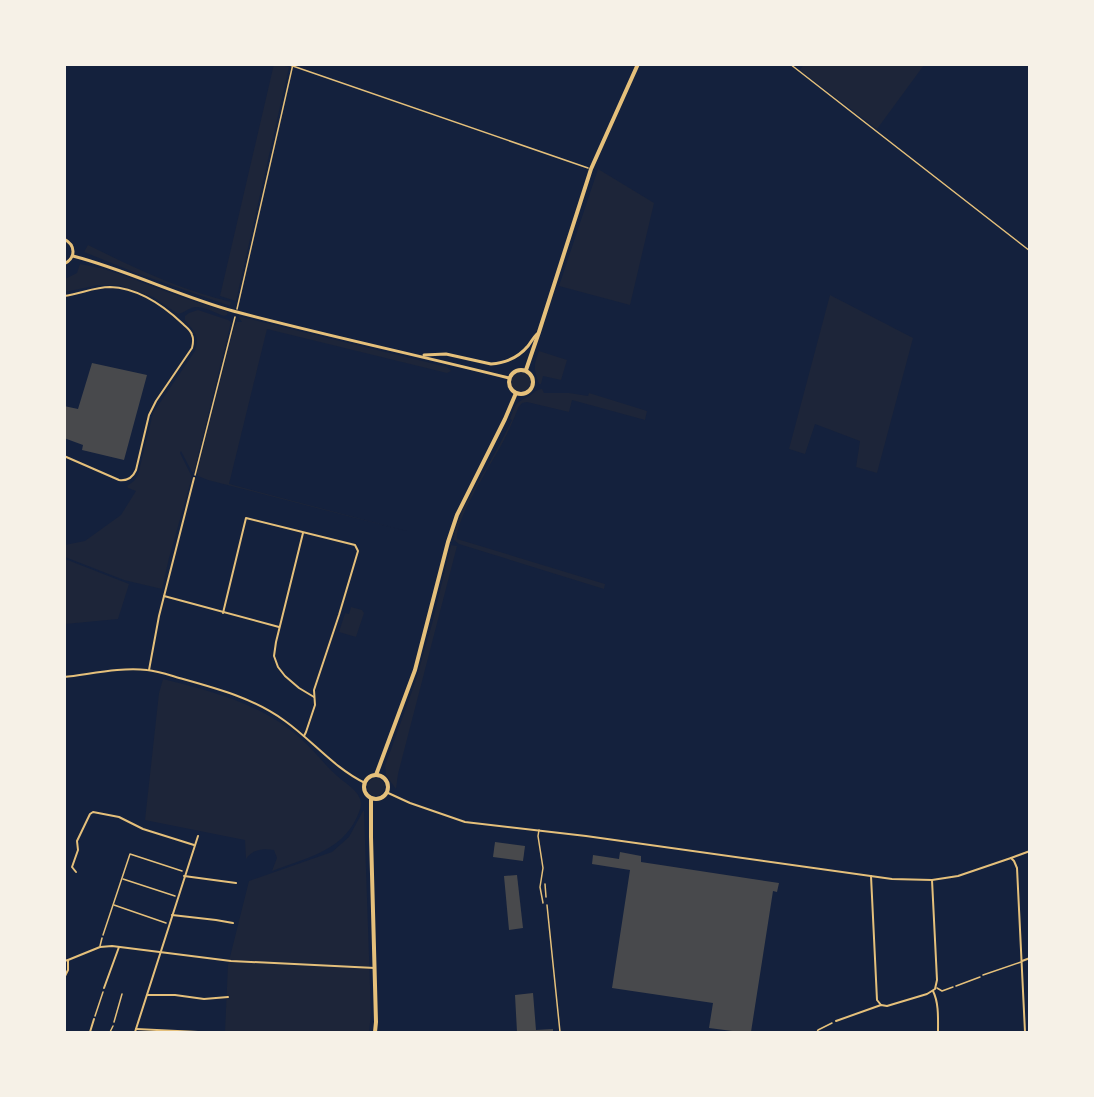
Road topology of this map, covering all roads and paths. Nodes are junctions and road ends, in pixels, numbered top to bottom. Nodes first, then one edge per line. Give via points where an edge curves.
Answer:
1 (287, 64) edge
2 (638, 64) edge
3 (790, 64) edge
4 (293, 65) edge
5 (591, 170) junction
6 (64, 239) edge
7 (1029, 251) edge
8 (73, 256) junction
9 (64, 264) edge
10 (64, 296) edge
11 (237, 312) junction
12 (539, 332) junction
13 (420, 356) junction
14 (526, 370) junction
15 (509, 378) junction
16 (516, 393) junction
17 (64, 456) edge
18 (194, 478) joint
19 (303, 532) junction
20 (164, 596) junction
21 (223, 612) junction
22 (279, 627) junction
23 (149, 670) junction
24 (64, 677) edge
25 (314, 697) junction
26 (304, 736) junction
27 (376, 775) junction
28 (364, 783) junction
29 (386, 792) junction
30 (371, 798) junction
31 (539, 830) junction
32 (198, 836) dead end
33 (194, 846) junction
34 (1029, 851) edge
35 (1011, 858) junction
36 (76, 872) dead end
37 (185, 875) junction
38 (871, 876) junction
39 (122, 879) junction
40 (544, 880) dead end
41 (932, 880) junction
42 (236, 883) dead end
43 (177, 897) junction
44 (543, 903) dead end
45 (113, 905) junction
46 (172, 915) junction
47 (233, 923) dead end
48 (169, 924) junction
49 (102, 938) joint
50 (100, 947) junction
51 (119, 947) junction
52 (160, 952) junction
53 (1029, 958) edge
54 (67, 960) edge
55 (1022, 962) junction
56 (375, 968) junction
57 (983, 975) joint
58 (64, 978) edge
59 (953, 987) joint
60 (104, 988) joint
61 (936, 988) junction
62 (933, 991) junction
63 (122, 994) dead end
64 (147, 995) junction
65 (228, 997) dead end
66 (881, 1005) junction
67 (94, 1019) joint
68 (836, 1021) joint
69 (113, 1026) joint
70 (135, 1031) edge
71 (90, 1032) edge
72 (110, 1032) edge
73 (198, 1032) edge
74 (375, 1032) edge
75 (561, 1032) edge
76 (817, 1032) edge
77 (938, 1032) edge
78 (1024, 1032) edge

1 - 4 path
2 - 5 main road
3 - 7 path
4 - 5 path
4 - 11 path
5 - 12 main road
6 - 8 street via 71,243
8 - 9 street
8 - 11 street
10 - 17 street via 109,287 137,293 168,311 190,331 193,339 192,348 149,415 132,477 119,480
11 - 13 street
11 - 18 path
12 - 13 street via 519,355 499,363 446,354
12 - 14 main road
13 - 15 street
14 - 15 main road via 516,370
14 - 16 main road via 532,375 532,387 526,393
15 - 16 main road
16 - 27 main road via 457,515 415,670
18 - 20 street
19 - 21 street via 246,518
19 - 22 street
19 - 25 street via 355,545 358,551
20 - 21 street
20 - 23 street
21 - 22 street
22 - 25 street via 274,656 278,668
23 - 24 street
23 - 26 street via 242,697
25 - 26 street
26 - 28 street via 340,769
27 - 28 main road
27 - 29 main road via 385,779
28 - 30 main road
29 - 30 main road
29 - 31 street via 465,822
30 - 56 main road
31 - 38 street
31 - 44 lane
32 - 33 street
33 - 36 street via 119,817 93,812 77,841 72,867
33 - 37 street
34 - 35 street
35 - 41 street via 958,876
35 - 55 street via 1017,868
37 - 39 path via 130,854
37 - 42 street
37 - 43 street
38 - 41 street
38 - 66 street via 877,999
39 - 43 path
39 - 45 path
40 - 75 path
41 - 61 street
43 - 46 street
45 - 48 path
45 - 49 path
46 - 47 street
46 - 48 street
48 - 52 street
49 - 50 lane
50 - 51 street
50 - 54 street
51 - 52 street
51 - 60 street
52 - 56 street via 231,961
52 - 64 street
53 - 55 street
54 - 58 street
55 - 57 lane
55 - 78 street
56 - 74 main road
57 - 59 path
59 - 61 lane via 942,991
60 - 67 path
61 - 62 street
62 - 66 street
62 - 77 street
63 - 69 path
64 - 65 street
64 - 70 street
66 - 68 street
67 - 71 street
68 - 76 path
69 - 72 lane
70 - 73 street

